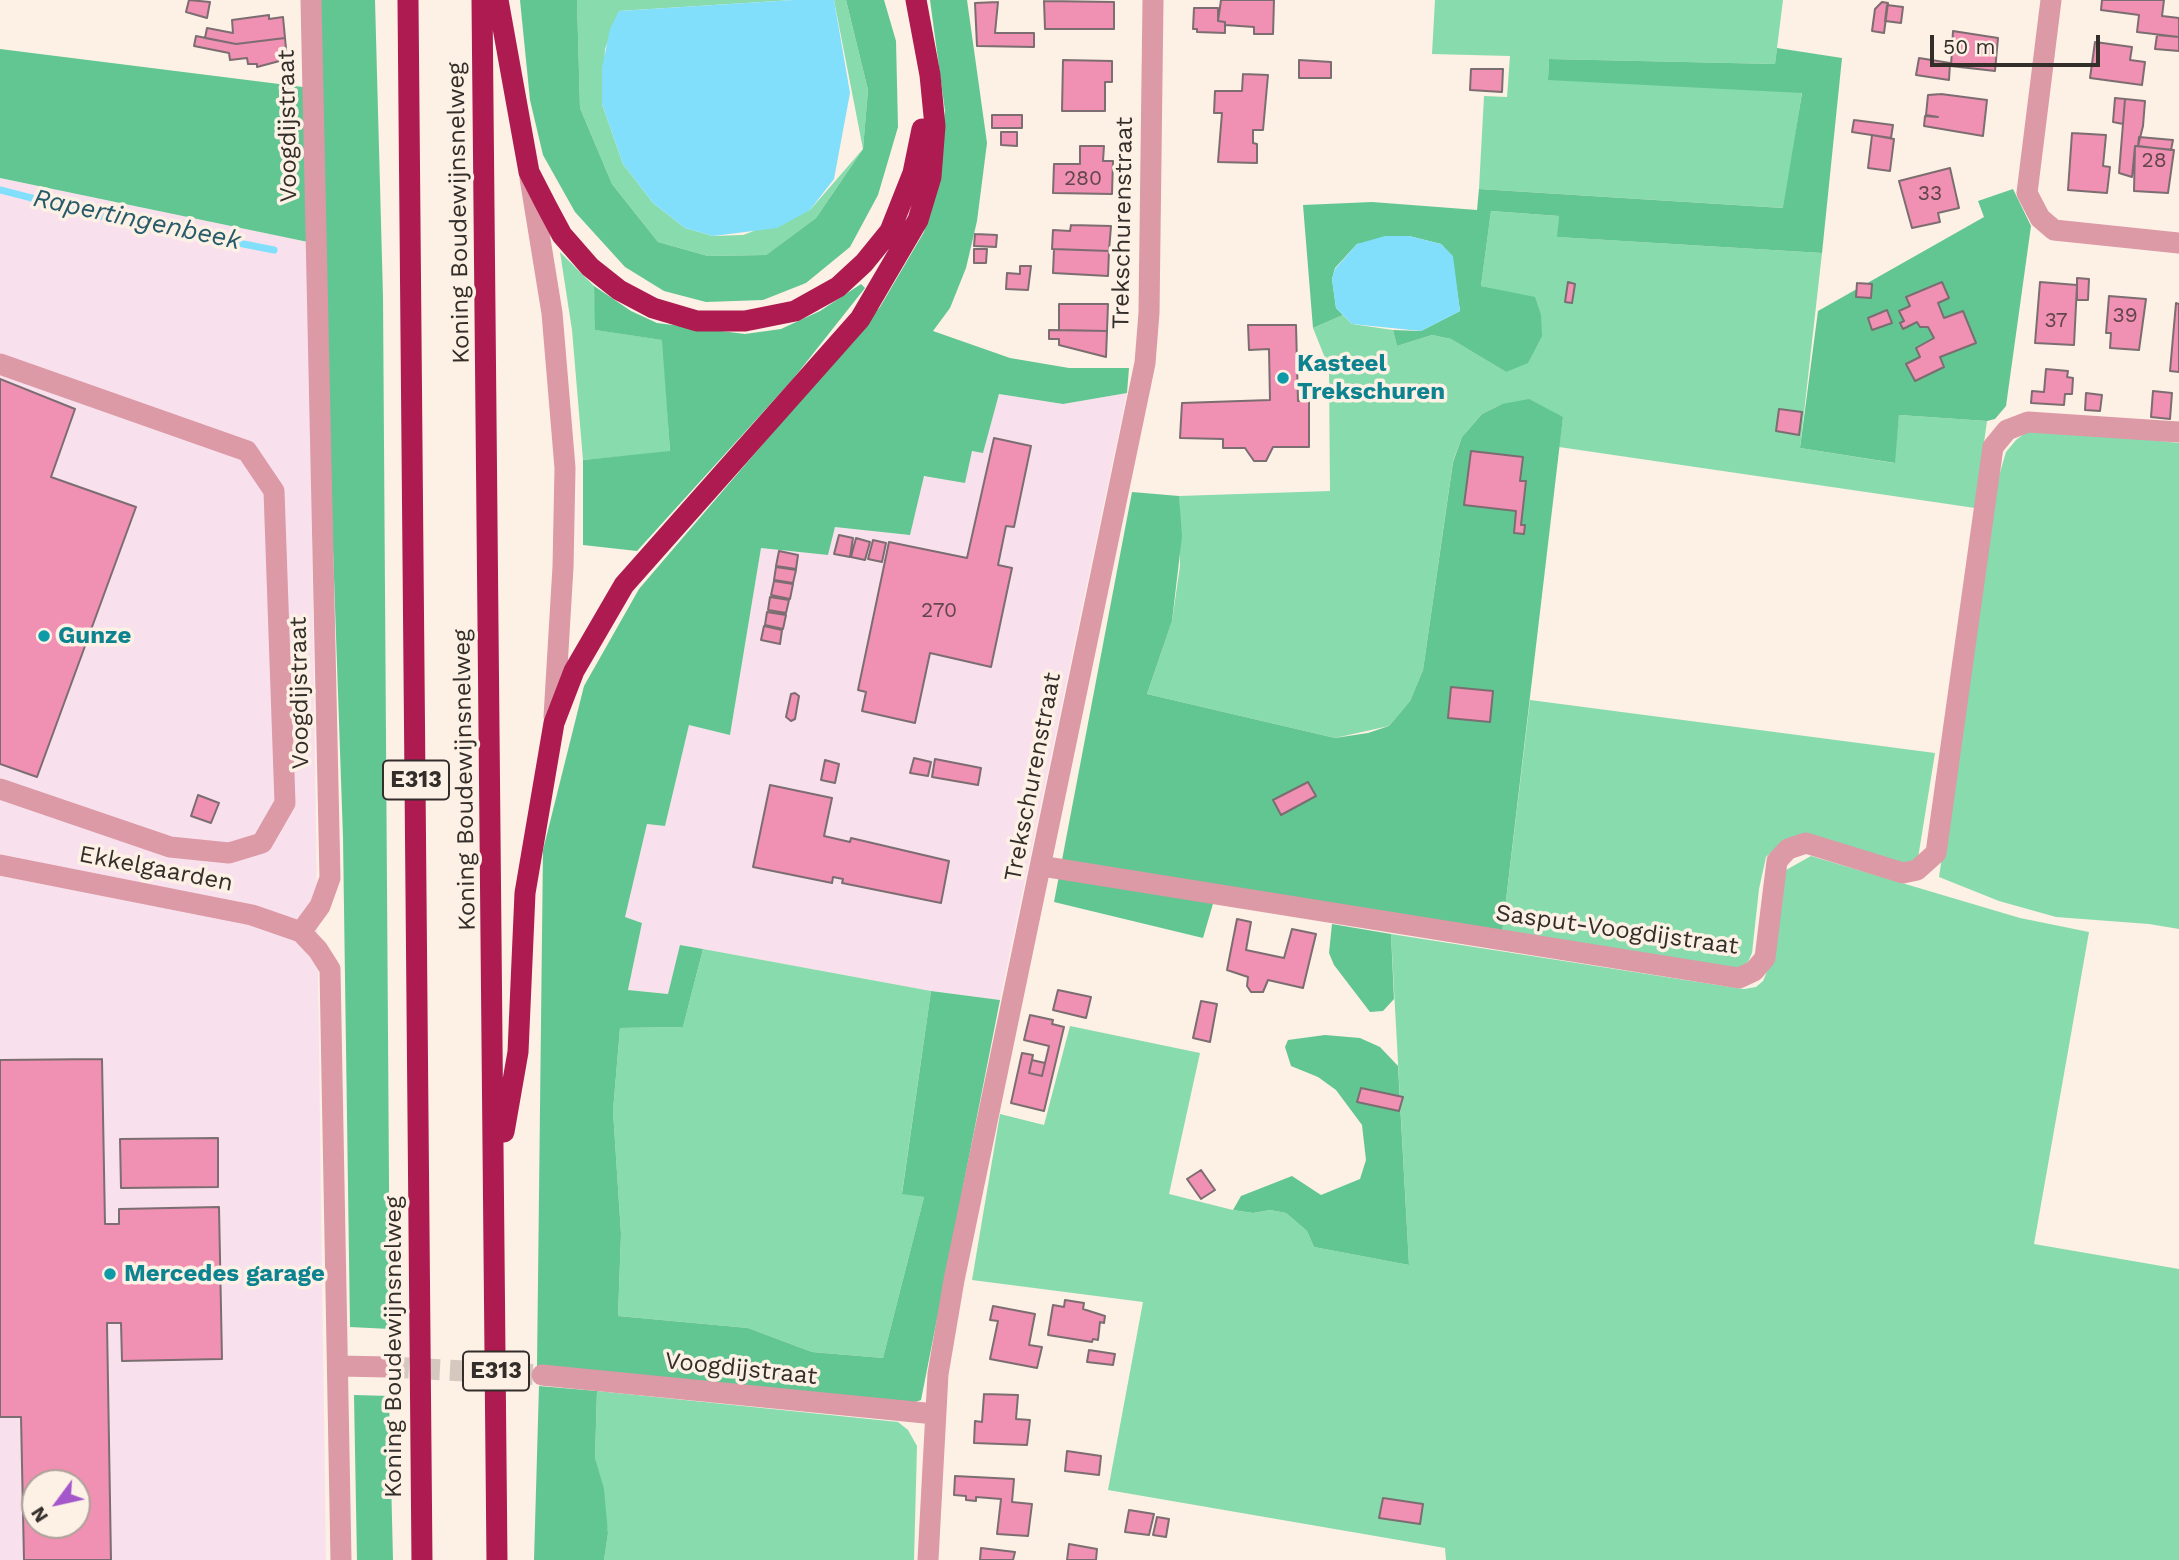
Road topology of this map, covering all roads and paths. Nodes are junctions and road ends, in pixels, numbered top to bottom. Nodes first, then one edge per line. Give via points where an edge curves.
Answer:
1 (311, 0) edge
2 (408, 0) edge
3 (482, 0) edge
4 (498, 0) edge
5 (916, 0) edge
6 (1153, 0) edge
7 (2051, 0) edge
8 (930, 75) junction
9 (529, 172) junction
10 (2179, 243) edge
11 (0, 364) edge
12 (2179, 432) edge
13 (554, 723) junction
14 (0, 789) edge
15 (0, 866) edge
16 (1041, 866) junction
17 (300, 932) junction
18 (495, 1182) junction
19 (339, 1366) junction
20 (388, 1367) tunnel mouth
21 (542, 1375) tunnel mouth
22 (935, 1414) junction
23 (341, 1560) edge
24 (422, 1560) edge
25 (497, 1560) edge
26 (928, 1560) edge

1 - 17 street, Voogdijstraat via 330,877 320,906
2 - 24 highway, Koning Boudewijnsnelweg / E313
3 - 18 highway, Koning Boudewijnsnelweg / E313
4 - 9 highway
5 - 8 highway
6 - 16 street, Trekschurenstraat via 1145,363
7 - 10 street via 2027,193 2040,218 2054,230
8 - 9 highway via 913,173 890,231 838,287 795,311 745,321 697,321 641,302 590,267 562,235
8 - 13 highway via 935,126 930,177 918,219 897,258 860,319 624,585 574,671
9 - 13 street via 552,313 565,468
11 - 14 street via 247,451 274,491 285,803 262,843 229,853 170,847
12 - 16 street, Sasput-Voogdijstraat via 2028,422 2007,430 1993,447 1936,853 1917,870 1903,873 1806,843 1788,849 1777,861 1765,958 1754,971 1739,978
13 - 18 highway via 525,892 519,1052
15 - 17 street, Ekkelgaarden via 252,915
16 - 22 street, Trekschurenstraat via 954,1280
17 - 19 street via 330,969
18 - 25 highway, Koning Boudewijnsnelweg / E313
19 - 20 street
19 - 23 street
21 - 22 street, Voogdijstraat
22 - 26 street, Trekschurenstraat

